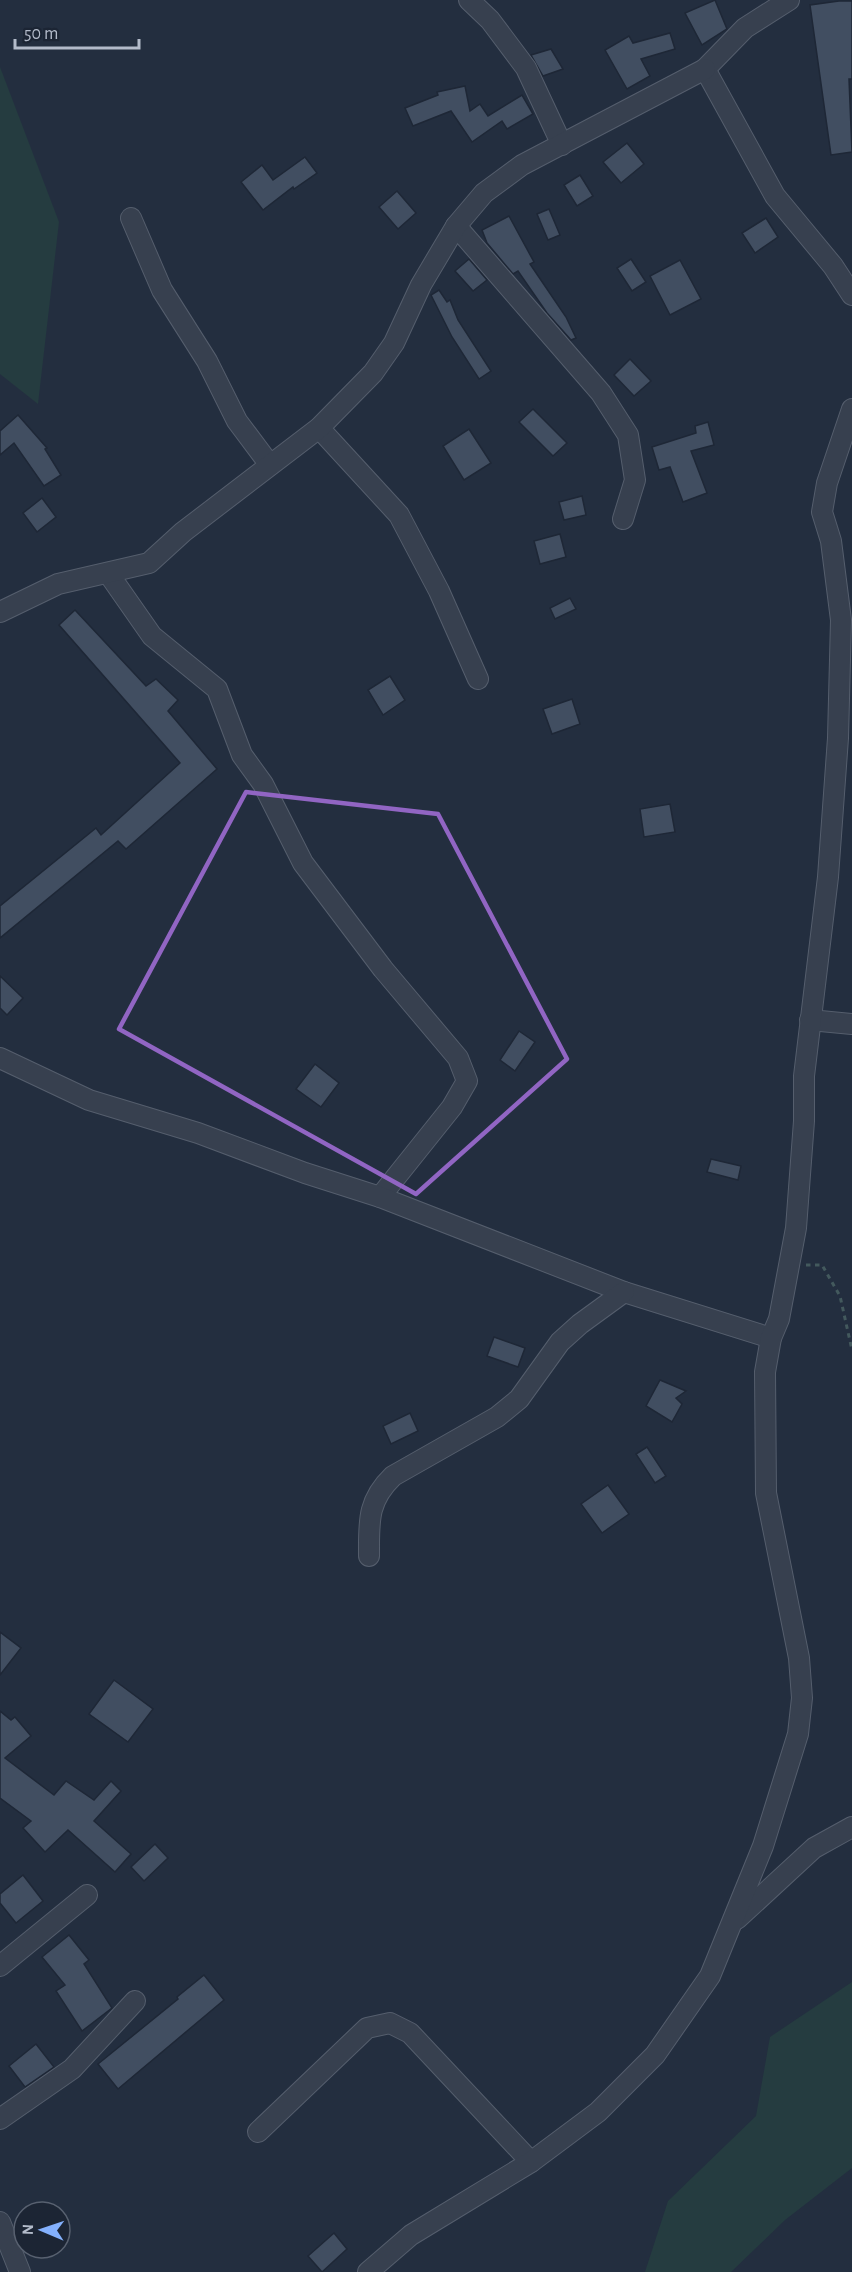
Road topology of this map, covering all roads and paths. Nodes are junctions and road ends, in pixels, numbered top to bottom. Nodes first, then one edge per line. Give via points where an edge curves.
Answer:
1 (469, 0) edge
2 (784, 1) edge
3 (705, 69) junction
4 (562, 145) junction
5 (130, 218) dead end
6 (456, 226) junction
7 (852, 295) edge
8 (852, 409) edge
9 (319, 428) junction
10 (270, 465) junction
11 (623, 519) dead end
12 (108, 573) junction
13 (0, 612) edge
14 (846, 620) edge
15 (478, 679) dead end
16 (810, 1020) junction
17 (852, 1024) edge
18 (0, 1058) edge
19 (380, 1197) junction
20 (789, 1264) junction
21 (624, 1292) junction
22 (771, 1338) junction
23 (852, 1350) edge
24 (369, 1556) dead end
25 (852, 1827) edge
26 (763, 1846) junction
27 (783, 1874) junction
28 (87, 1895) dead end
29 (733, 1923) junction
30 (0, 1966) edge
31 (135, 2001) dead end
32 (0, 2119) edge
33 (258, 2132) dead end
34 (531, 2162) junction
35 (0, 2222) edge
36 (20, 2272) edge
37 (368, 2272) edge

1 - 4 street via 490,20 526,68
2 - 3 street via 745,28
3 - 4 street
3 - 7 street via 775,196
4 - 6 street via 484,193
5 - 10 street via 162,290 207,362 237,421
6 - 9 street via 421,285 394,343 373,373
6 - 11 street via 602,393 628,435 635,480
8 - 14 street via 827,483 822,512
9 - 10 street
9 - 15 street via 399,515 439,591
10 - 12 street via 149,563
12 - 13 street via 57,584
12 - 19 street via 152,636 217,689 242,755 263,783 303,863 383,969 459,1058 467,1081 452,1107
14 - 16 street via 834,806
16 - 17 street
16 - 20 street via 802,1166
18 - 19 street via 89,1100 198,1133
19 - 21 street
20 - 22 street via 780,1320
20 - 23 path via 822,1265 840,1296
21 - 22 street
21 - 24 street via 560,1342 512,1405 393,1476 380,1489 373,1503
22 - 26 street via 765,1372 766,1492 799,1658 802,1698 798,1734
25 - 27 street via 814,1848
26 - 27 street
26 - 29 street
27 - 29 street
28 - 30 street
29 - 34 street via 710,1976 655,2055 598,2112
31 - 32 street via 72,2069
33 - 34 street via 367,2028 390,2023 410,2033
34 - 37 street via 411,2235
35 - 36 street

